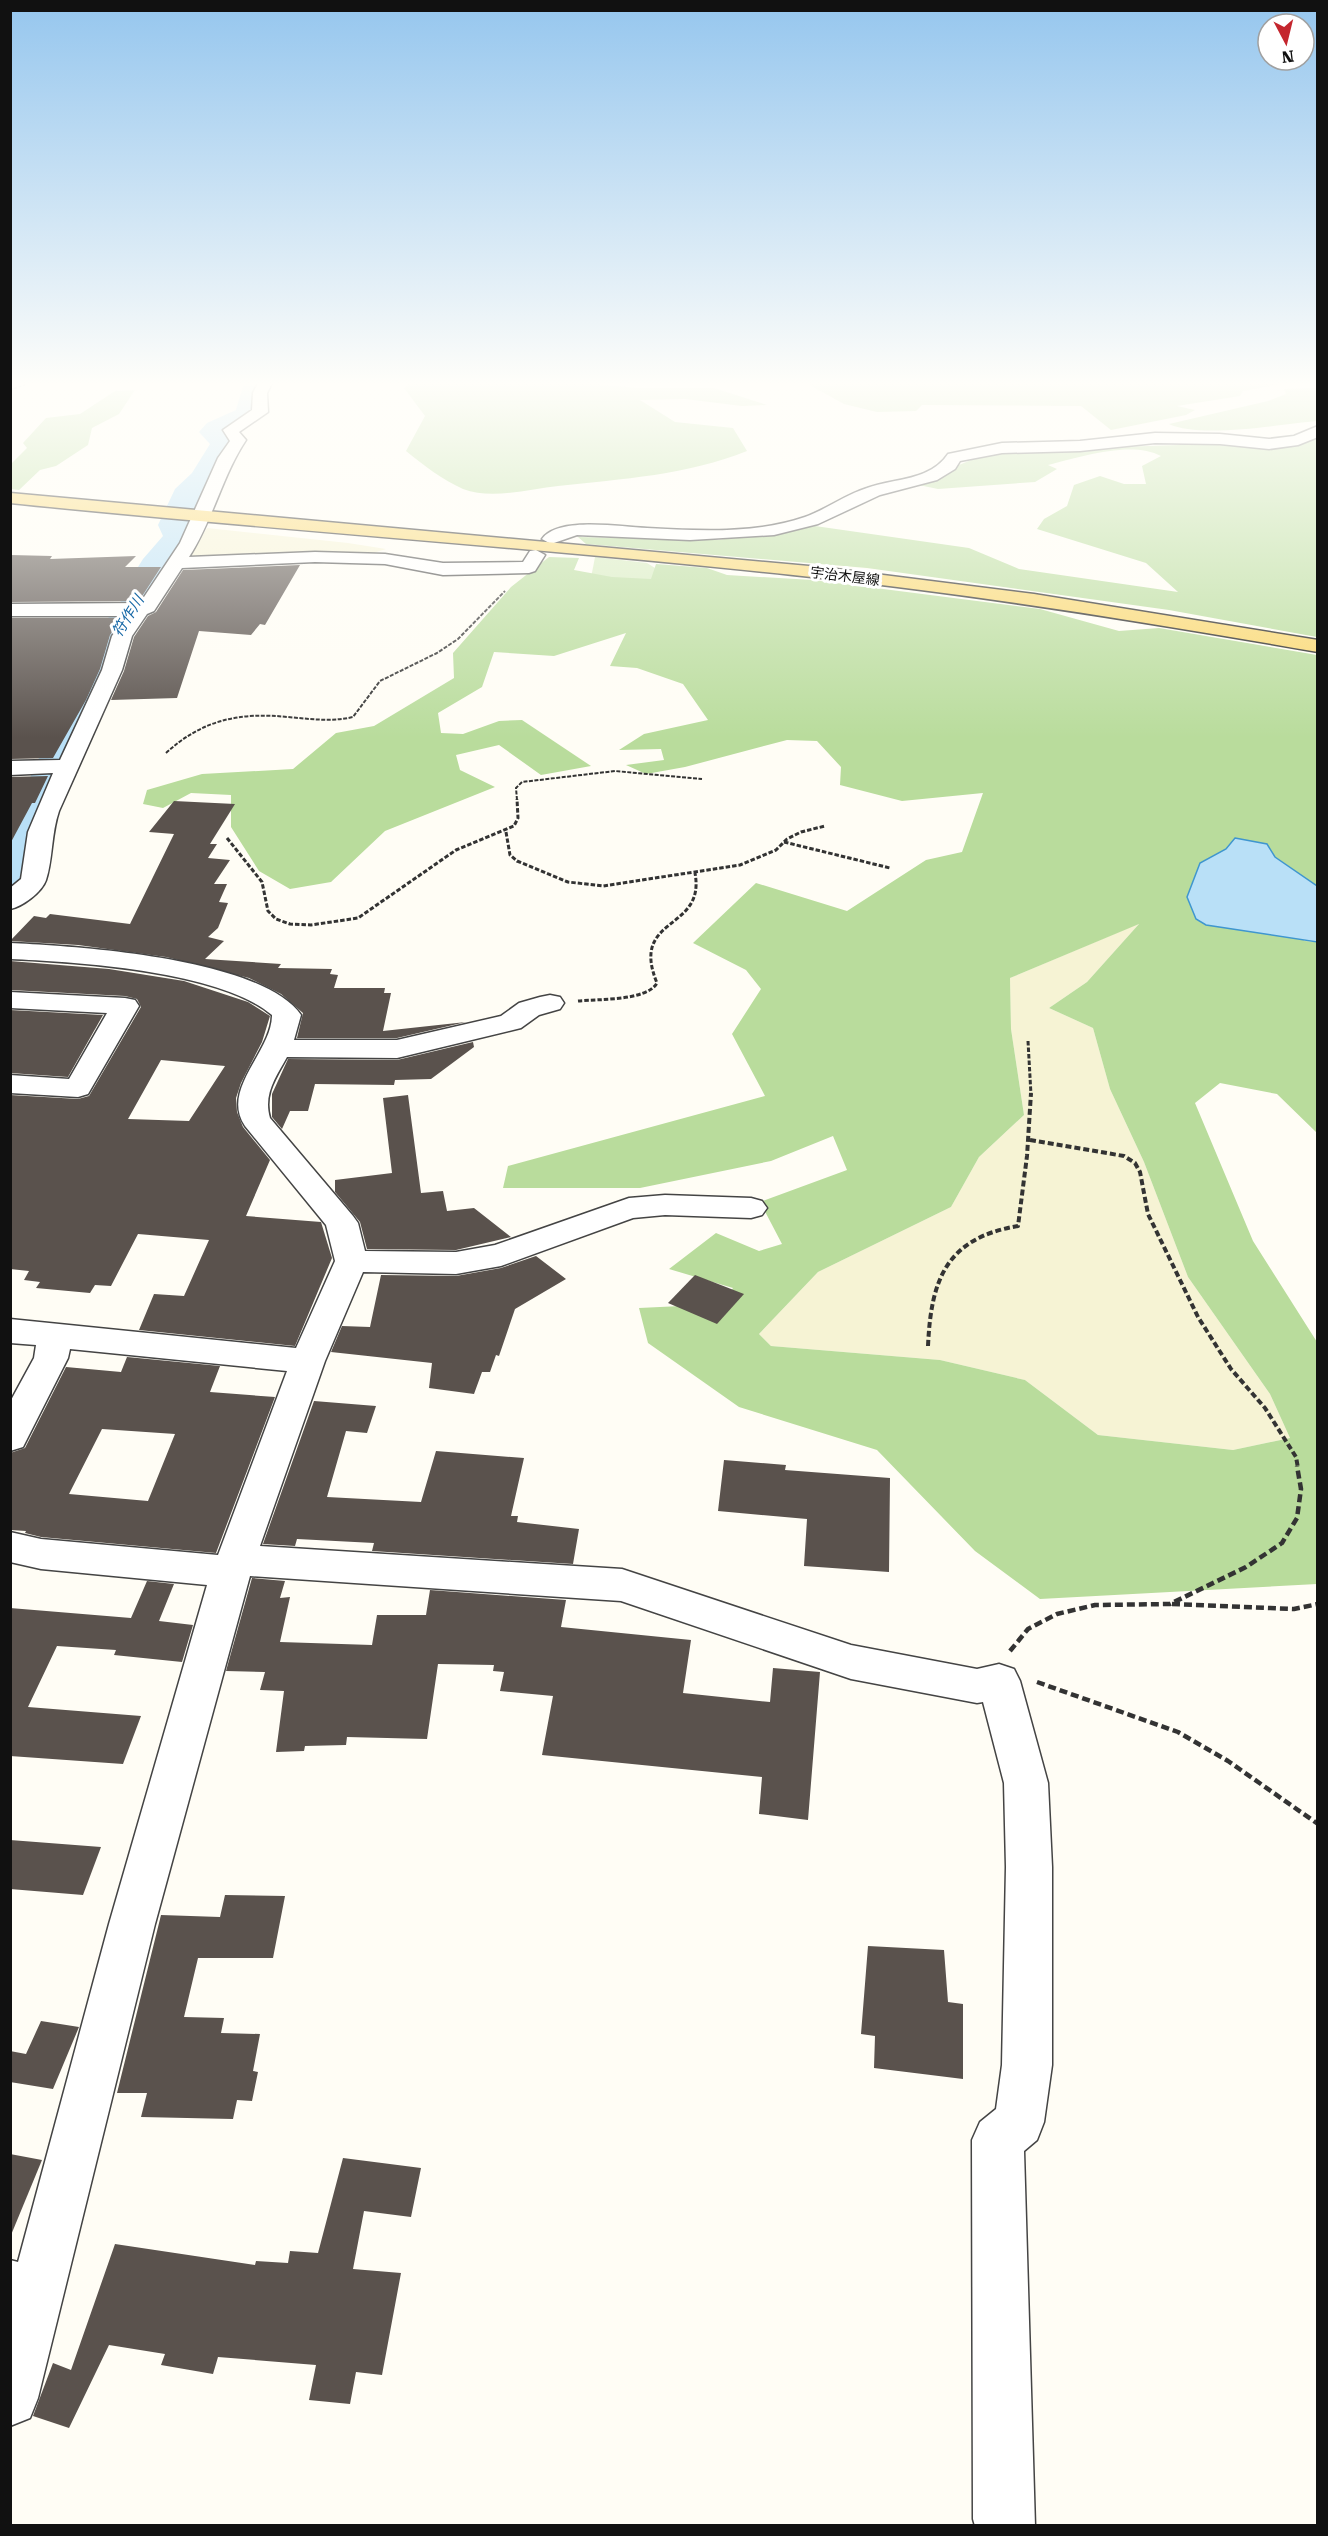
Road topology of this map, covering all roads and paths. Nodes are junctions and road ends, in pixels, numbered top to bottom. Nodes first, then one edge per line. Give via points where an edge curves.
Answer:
1 (43, 501) edge
2 (202, 501) edge
3 (851, 501) edge
4 (194, 517) junction
5 (551, 539) dead end
6 (532, 561) joint
7 (174, 563) junction
8 (10, 610) edge
9 (139, 610) junction
10 (1317, 646) edge
11 (166, 753) dead end
12 (68, 766) junction
13 (17, 768) edge
14 (702, 779) dead end
15 (825, 826) dead end
16 (506, 832) junction
17 (227, 837) dead end
18 (784, 843) junction
19 (890, 868) dead end
20 (695, 873) junction
21 (10, 902) edge
22 (10, 951) edge
23 (10, 1000) edge
24 (550, 1003) joint
25 (1028, 1041) dead end
26 (277, 1048) junction
27 (10, 1084) edge
28 (1030, 1140) junction
29 (752, 1208) dead end
30 (351, 1261) junction
31 (10, 1331) edge
32 (56, 1335) junction
33 (927, 1346) dead end
34 (308, 1361) junction
35 (10, 1438) edge
36 (10, 1547) edge
37 (233, 1566) junction
38 (1170, 1604) junction
39 (1317, 1604) edge
40 (999, 1681) junction
41 (1317, 1824) edge
42 (24, 2291) edge
43 (10, 2398) edge
44 (1005, 2526) edge

1 - 4 main road, 宇治木屋線
2 - 4 street
3 - 5 street via 800,524 743,535 706,538 577,530 556,534
4 - 7 street via 189,543
4 - 10 main road, 宇治木屋線 via 841,575 1060,603
6 - 7 street via 443,569 385,559 315,557
6 - 11 path via 458,639 380,681 353,717 324,721 273,716 204,725
7 - 9 street via 147,607
8 - 9 street
9 - 12 street via 122,636 112,670
12 - 13 street
12 - 21 street via 40,832 33,881
14 - 16 path via 615,771 522,782 516,788 518,818
15 - 18 path via 801,832
16 - 17 path via 456,850 358,918 311,925 290,924 268,911 262,882
16 - 20 path via 510,855 517,861 568,882 603,886
18 - 19 path
18 - 20 path via 757,860
20 - 24 path via 699,884 696,895 651,946 649,957 657,983 653,990 641,995
22 - 26 street via 87,955 191,971 257,994 277,1003 287,1015
23 - 27 street via 125,1006 78,1088
24 - 26 street via 529,1009 511,1022 398,1049
25 - 28 path via 1033,1083
26 - 30 street via 254,1087 250,1108 342,1223
28 - 33 path via 1018,1226 996,1228 971,1240 944,1267 931,1300
28 - 38 path via 1124,1156 1135,1163 1148,1214 1198,1317 1296,1457 1301,1490 1297,1518 1282,1543
29 - 30 street via 628,1208 501,1255 456,1263
30 - 34 street
31 - 32 street
32 - 34 street
32 - 35 street via 51,1358
34 - 37 street
36 - 37 street via 41,1554
37 - 40 street via 622,1585 850,1662 977,1686
37 - 42 street
38 - 39 path via 1294,1609
38 - 40 path via 1095,1605 1057,1614 1028,1629 1006,1654
40 - 41 path via 1038,1682 1178,1732 1228,1761
40 - 44 street via 1026,1783 1029,1867 1027,2065 1019,2122 998,2140
42 - 43 street

